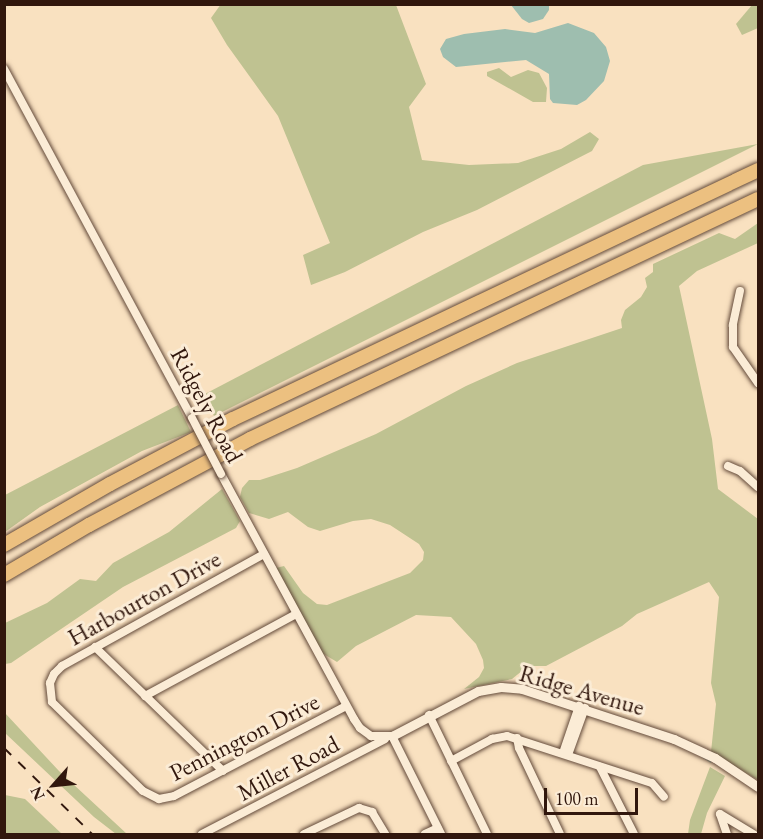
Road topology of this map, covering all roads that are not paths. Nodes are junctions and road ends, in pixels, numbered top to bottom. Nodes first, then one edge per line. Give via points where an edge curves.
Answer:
1 (4, 69) edge
2 (759, 170) edge
3 (759, 199) edge
4 (740, 291) dead end
5 (759, 383) edge
6 (728, 466) dead end
7 (759, 487) edge
8 (4, 545) edge
9 (264, 554) junction
10 (4, 575) edge
11 (296, 614) junction
12 (95, 647) junction
13 (145, 696) junction
14 (346, 706) junction
15 (582, 707) junction
16 (429, 715) junction
17 (392, 736) junction
18 (518, 738) junction
19 (566, 754) junction
20 (451, 760) junction
21 (600, 767) junction
22 (223, 771) junction
23 (759, 787) edge
24 (664, 798) dead end
25 (159, 799) joint
26 (439, 831) edge
27 (309, 833) edge
28 (202, 834) edge
29 (385, 834) edge
30 (425, 834) edge
31 (488, 834) edge
32 (560, 834) edge
33 (634, 834) edge
34 (727, 834) edge
35 (753, 834) edge

1 - 9 street, Ridgely Road, bridge
2 - 8 highway via 233,419
3 - 10 highway via 260,434
4 - 5 street via 733,347
6 - 7 street
9 - 11 street, Ridgely Road
9 - 12 street, Harbourton Drive
11 - 13 street
11 - 14 street, Ridgely Road
12 - 13 street
12 - 25 street, Harbourton Drive via 62,666 54,674 49,693 57,710 143,791
13 - 22 street
14 - 17 street, Ridgely Road via 366,733 376,738
14 - 22 street, Pennington Drive
15 - 16 street, Ridge Avenue via 522,688 501,687 478,691
15 - 19 street
15 - 23 street, Ridge Avenue via 700,750
16 - 17 street, Ridge Avenue
16 - 20 street
17 - 26 street
17 - 28 street, Miller Road
18 - 19 street
18 - 20 street via 500,736
18 - 32 street via 519,748
19 - 21 street
20 - 31 street
21 - 24 street via 652,783
21 - 33 street
22 - 25 street, Pennington Drive via 174,796
26 - 30 street
27 - 29 street via 353,808 366,806
34 - 35 street via 720,814

